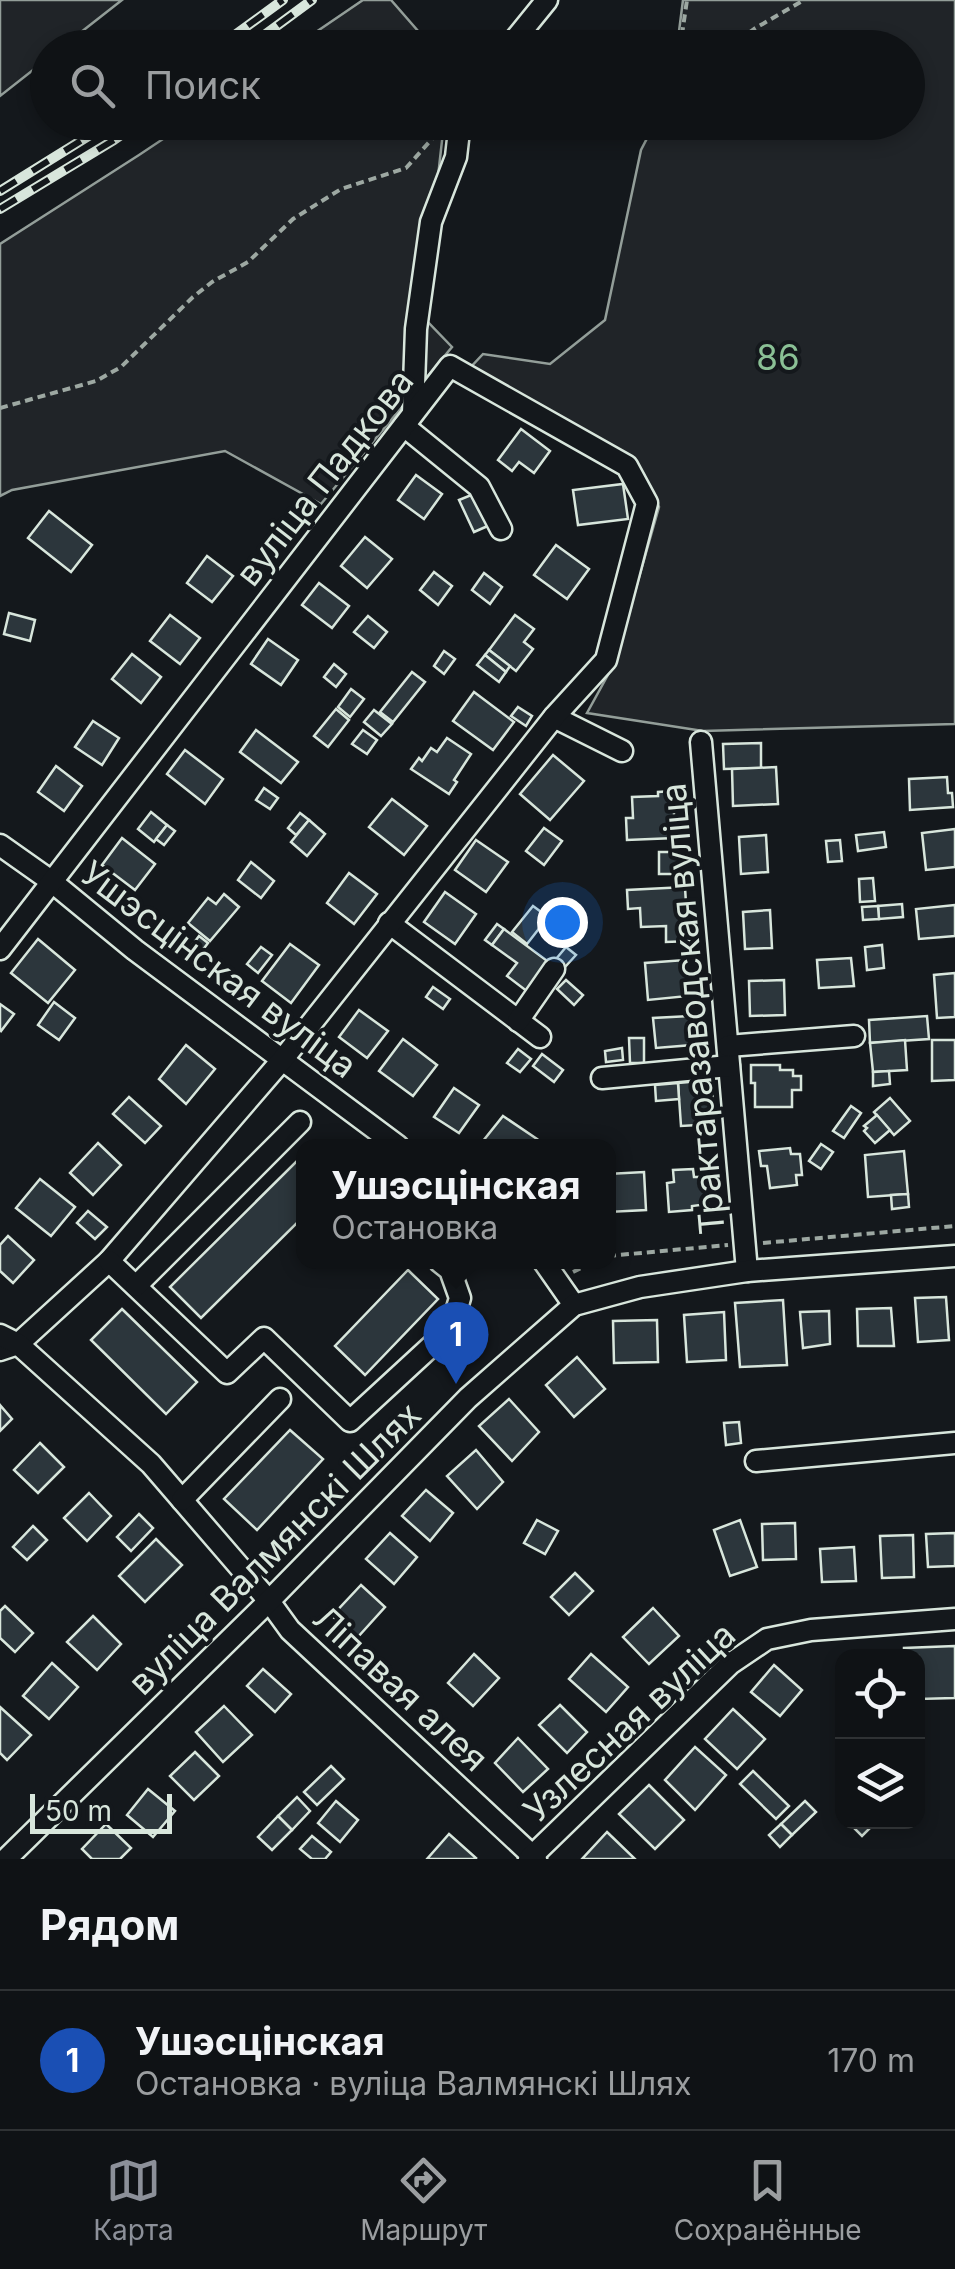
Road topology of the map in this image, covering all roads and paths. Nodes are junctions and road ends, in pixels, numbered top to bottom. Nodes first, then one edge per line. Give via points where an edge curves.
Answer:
1 (546, 0) edge
2 (687, 0) edge
3 (804, 0) edge
4 (522, 30) edge
5 (683, 30) edge
6 (751, 30) edge
7 (430, 140) edge
8 (458, 140) edge
9 (0, 408) edge
10 (408, 420) junction
11 (500, 529) dead end
12 (554, 718) junction
13 (702, 742) dead end
14 (622, 751) dead end
15 (0, 845) edge
16 (51, 881) junction
17 (389, 923) junction
18 (0, 950) edge
19 (554, 969) dead end
20 (518, 1021) junction
21 (854, 1036) dead end
22 (540, 1037) dead end
23 (729, 1056) junction
24 (283, 1059) junction
25 (602, 1078) dead end
26 (300, 1122) dead end
27 (389, 1139) edge
28 (955, 1226) edge
29 (744, 1244) junction
30 (616, 1255) edge
31 (955, 1256) edge
32 (109, 1261) junction
33 (449, 1269) edge
34 (549, 1269) edge
35 (747, 1271) junction
36 (136, 1286) junction
37 (574, 1306) junction
38 (6, 1343) edge
39 (280, 1399) dead end
40 (955, 1443) edge
41 (756, 1462) dead end
42 (182, 1500) junction
43 (269, 1601) junction
44 (955, 1620) edge
45 (533, 1858) edge
46 (6, 1859) edge

1 - 4 street
2 - 5 path
3 - 6 path
7 - 9 path via 406,168 341,189 293,219 248,262 193,297 121,367 96,381
8 - 10 street via 431,222
10 - 11 street via 480,487
10 - 12 street, вуліца Падкова via 450,366 628,466 648,503 606,660
10 - 16 street, вуліца Падкова
12 - 14 street
12 - 17 street, вуліца Падкова
13 - 23 street, Трактаразаводская вуліца
15 - 16 street, Ушэсцінская вуліца
16 - 18 street, вуліца Падкова
16 - 24 street, Ушэсцінская вуліца
17 - 20 street
17 - 24 street, вуліца Падкова
19 - 20 street
20 - 22 street
21 - 23 street
23 - 25 street
23 - 29 street, Трактаразаводская вуліца
24 - 27 street, Ушэсцінская вуліца
24 - 32 street, вуліца Падкова
26 - 36 street
28 - 29 path
29 - 30 path
29 - 35 street, Трактаразаводская вуліца
31 - 35 street, вуліца Валмянскі Шлях
32 - 36 street
32 - 38 street, вуліца Падкова
33 - 36 street via 460,1298 451,1328 350,1421 264,1338 227,1373
34 - 37 street
35 - 37 street, вуліца Валмянскі Шлях via 640,1287
37 - 43 street, вуліца Валмянскі Шлях via 468,1398
38 - 42 street, Ліпавая алея via 151,1464
39 - 42 street
40 - 41 street
42 - 43 street, Ліпавая алея
43 - 45 street, Ліпавая алея via 290,1630
43 - 46 street, вуліца Валмянскі Шлях
44 - 45 street, Узлесная вуліца via 810,1630 767,1640 730,1664

